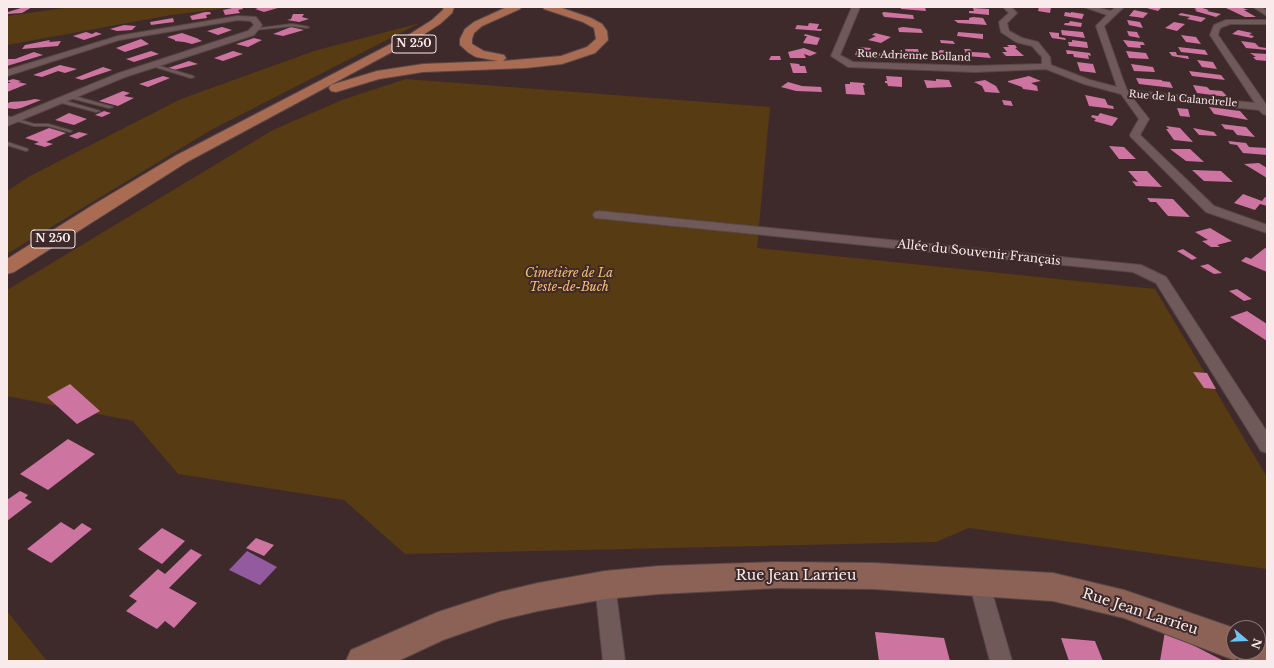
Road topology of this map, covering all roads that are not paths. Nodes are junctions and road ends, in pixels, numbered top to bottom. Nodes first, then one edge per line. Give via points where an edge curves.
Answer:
1 (449, 7) edge
2 (516, 7) edge
3 (856, 7) edge
4 (1006, 7) edge
5 (1088, 7) edge
6 (1120, 7) edge
7 (1257, 7) edge
8 (545, 8) edge
9 (1112, 14) junction
10 (1267, 14) edge
11 (1267, 22) edge
12 (460, 26) dead end
13 (307, 27) dead end
14 (254, 29) junction
15 (440, 34) dead end
16 (153, 65) junction
17 (1047, 66) junction
18 (7, 73) edge
19 (192, 77) dead end
20 (315, 87) junction
21 (1124, 92) junction
22 (72, 97) junction
23 (60, 102) junction
24 (111, 107) dead end
25 (1265, 110) edge
26 (98, 111) dead end
27 (7, 117) edge
28 (254, 119) junction
29 (16, 120) junction
30 (7, 123) edge
31 (70, 131) dead end
32 (7, 144) edge
33 (26, 150) dead end
34 (599, 215) dead end
35 (1267, 229) edge
36 (7, 268) edge
37 (1267, 446) edge
38 (979, 582) junction
39 (605, 585) junction
40 (1226, 641) edge
41 (362, 661) edge
42 (614, 661) edge
43 (1001, 661) edge

1 - 20 main road via 436,22 414,36
2 - 8 main road via 478,24 470,31 466,45 480,54 496,58 533,60 575,51 592,40 593,34 589,27
2 - 12 main road
3 - 17 street, Rue Adrienne Bolland via 835,56 851,65 974,69
4 - 17 street via 1013,13 1003,22 1006,32 1019,40 1035,44 1046,57
5 - 9 street
6 - 9 street
7 - 10 street
8 - 28 main road via 587,20 598,26 602,40 591,50 545,63 423,68 357,80
9 - 21 street via 1100,26
11 - 25 street via 1229,22 1217,27 1214,35
13 - 14 lane via 292,25
14 - 16 street via 250,33
14 - 18 street via 258,25 253,19 238,18 118,38
15 - 20 main road, N 250
16 - 19 lane
16 - 22 street
17 - 21 street via 1087,82
20 - 28 main road, N 250
21 - 25 street, Rue de la Calandrelle
21 - 35 street, Rue de la Calandrelle via 1144,119 1135,135 1210,209
22 - 23 street
22 - 24 lane
23 - 26 lane
23 - 29 street
27 - 29 lane
28 - 36 main road, N 250 via 99,209
29 - 30 street
29 - 31 lane
32 - 33 lane
34 - 37 street, Allée du Souvenir Français via 1136,268 1161,280
38 - 39 street, Rue Jean Larrieu via 846,575 778,575
38 - 40 street, Rue Jean Larrieu via 1053,587 1096,596 1152,613
38 - 43 street
39 - 41 street, Rue Jean Larrieu via 500,606 438,627
39 - 42 street

